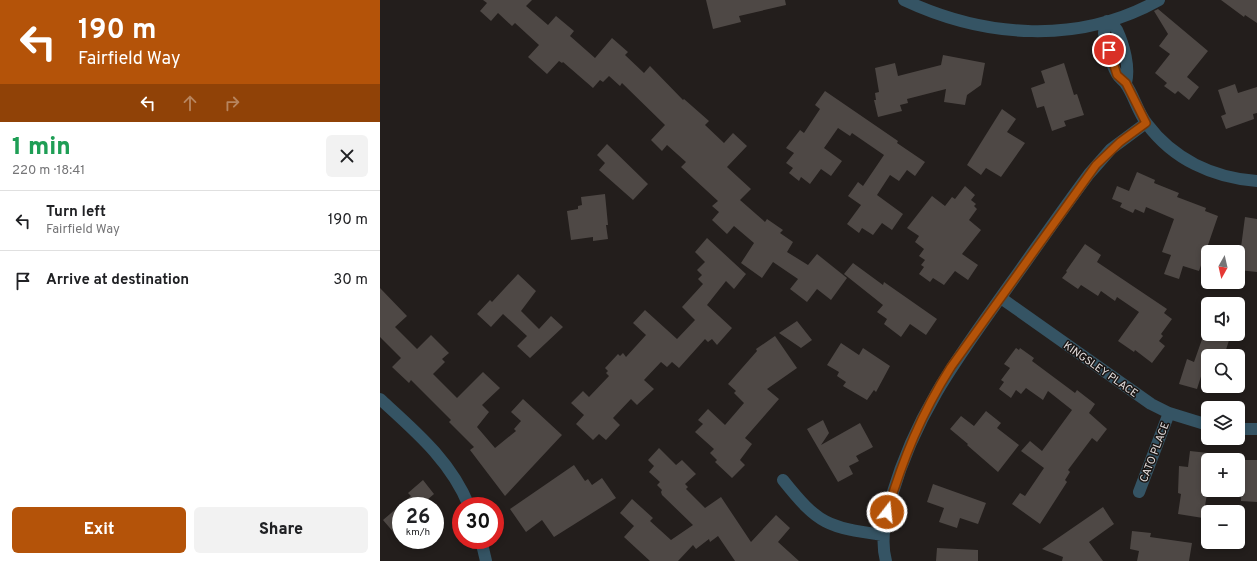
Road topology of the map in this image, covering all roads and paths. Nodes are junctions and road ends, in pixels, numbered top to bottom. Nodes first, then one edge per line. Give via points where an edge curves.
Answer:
1 (904, 0) edge
2 (1159, 0) edge
3 (1107, 22) junction
4 (1146, 123) junction
5 (1257, 181) edge
6 (1001, 298) junction
7 (380, 399) edge
8 (1169, 413) junction
9 (1201, 423) edge
10 (1245, 429) edge
11 (1257, 429) edge
12 (783, 480) dead end
13 (1139, 492) dead end
14 (464, 497) edge
15 (883, 535) junction
16 (483, 549) edge
17 (486, 561) edge
18 (886, 561) edge

1 - 3 street via 954,20 1007,31 1051,32
2 - 3 street
3 - 4 street via 1116,28 1129,72 1126,83
4 - 5 street via 1168,148 1186,160 1230,178
4 - 6 street via 1120,142 1096,165
6 - 8 street, KINGSLEY PLACE via 1127,388
6 - 15 street via 951,367 924,412 897,478
7 - 14 street via 444,462
8 - 9 street, KINGSLEY PLACE
8 - 13 street, CATO PLACE
10 - 11 street
12 - 15 street via 815,516 832,526
15 - 18 street
16 - 17 street

